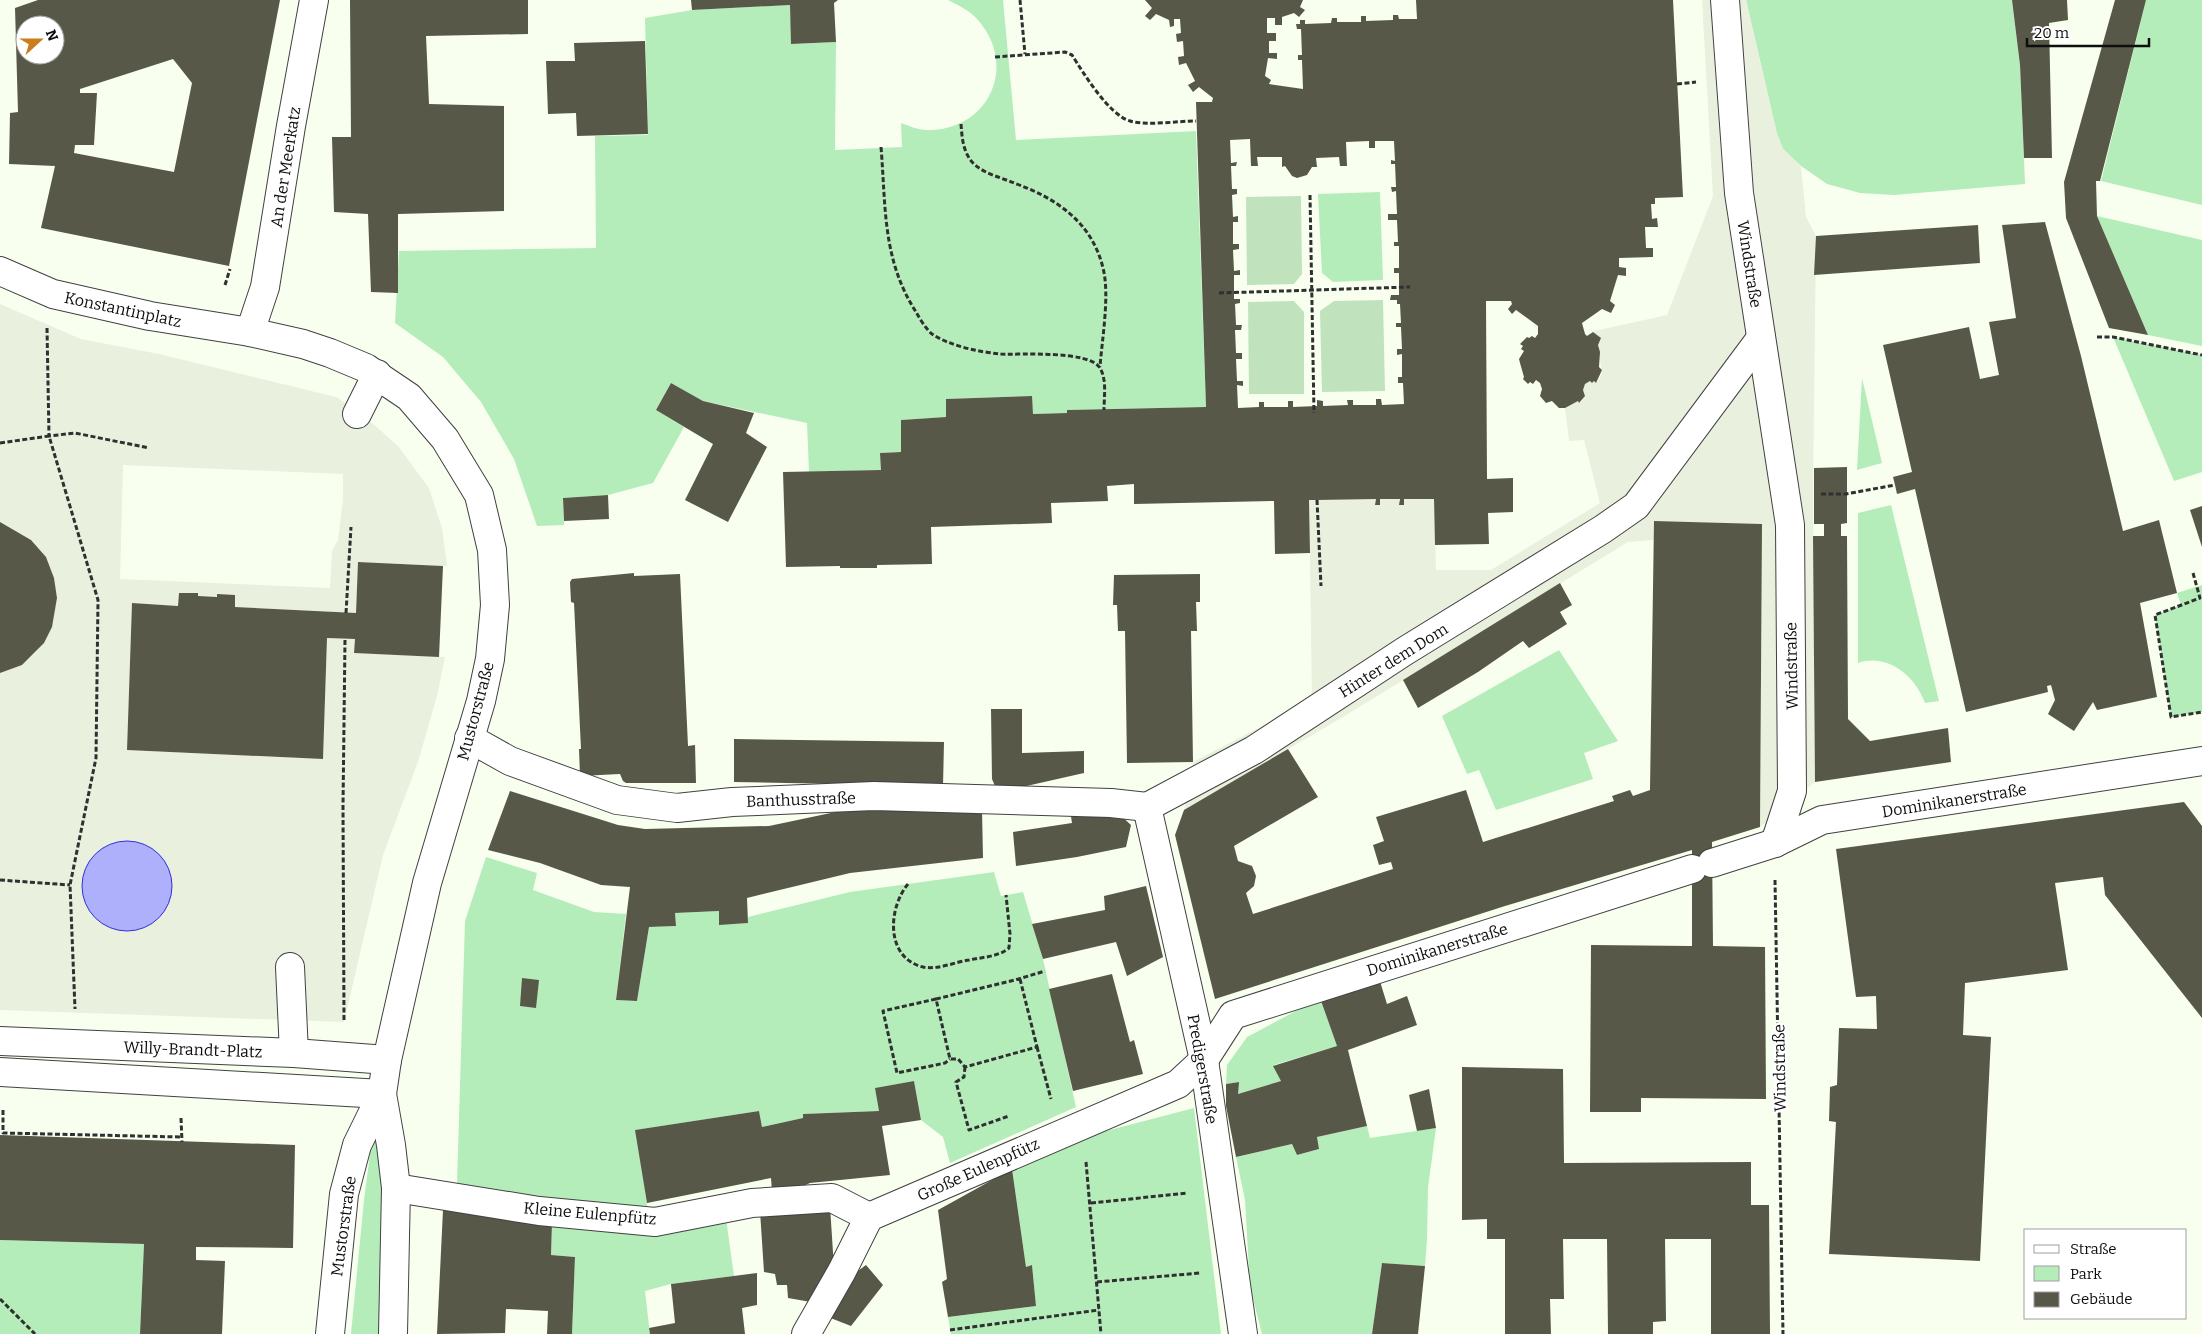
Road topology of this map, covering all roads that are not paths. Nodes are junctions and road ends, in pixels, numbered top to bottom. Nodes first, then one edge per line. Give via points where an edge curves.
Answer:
1 (314, 0) edge
2 (1725, 0) edge
3 (0, 271) edge
4 (250, 332) junction
5 (1761, 338) junction
6 (377, 374) junction
7 (357, 414) dead end
8 (469, 738) junction
9 (2202, 761) edge
10 (1147, 807) junction
11 (1774, 843) junction
12 (290, 967) dead end
13 (0, 1041) edge
14 (294, 1053) junction
15 (387, 1060) junction
16 (1204, 1060) junction
17 (0, 1072) edge
18 (382, 1094) junction
19 (396, 1188) junction
20 (869, 1217) junction
21 (330, 1334) edge
22 (393, 1334) edge
23 (806, 1334) edge
24 (1243, 1334) edge

1 - 4 street, An der Meerkatz via 265,288
2 - 5 street, Windstraße via 1739,193
3 - 4 street, Konstantinplatz via 52,294 150,316
4 - 6 street, Mustorstraße via 330,353
5 - 10 street, Hinter dem Dom via 1636,506 1254,750
5 - 11 street, Windstraße via 1790,524 1792,791
6 - 7 street
6 - 8 street, Mustorstraße via 409,397 445,439 479,495 492,550 495,605 490,659
8 - 10 street, Banthusstraße via 510,761 617,800 677,808 732,802 874,796
8 - 15 street, Mustorstraße via 427,883
9 - 11 street, Dominikanerstraße via 1822,820
10 - 16 street, Predigerstraße
11 - 16 street, Dominikanerstraße via 1233,1015
12 - 14 street
13 - 14 street, Willy-Brandt-Platz
14 - 15 street, Willy-Brandt-Platz
15 - 18 street, Mustorstraße
16 - 20 street, Große Eulenpfütz via 1178,1084
16 - 24 street, Predigerstraße
17 - 18 street, Willy-Brandt-Platz
18 - 19 street, Mustorstraße
18 - 21 street, Mustorstraße via 357,1145 344,1194
19 - 20 street, Kleine Eulenpfütz via 539,1211 655,1222 752,1203 832,1198
19 - 22 street, Mustorstraße
20 - 23 street

